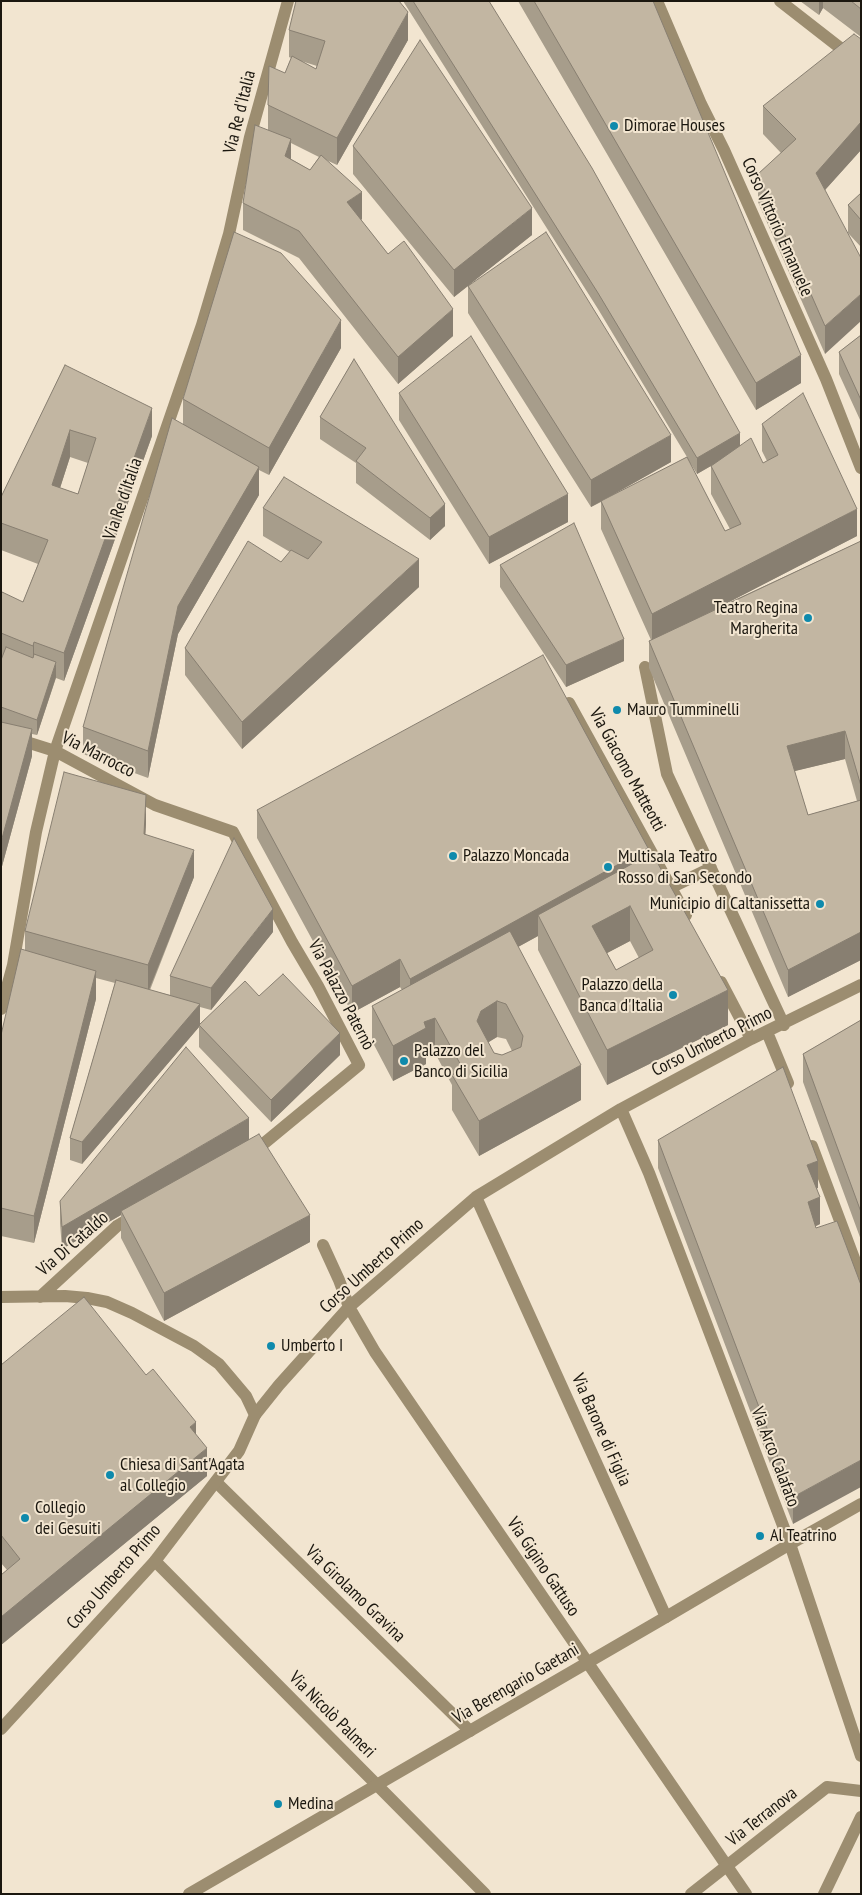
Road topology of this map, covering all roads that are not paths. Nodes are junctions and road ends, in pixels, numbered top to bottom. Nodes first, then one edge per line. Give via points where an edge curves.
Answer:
1 (288, 1) edge
2 (657, 1) edge
3 (780, 1) edge
4 (861, 62) edge
5 (861, 468) edge
6 (645, 667) dead end
7 (569, 703) edge
8 (1, 734) edge
9 (55, 751) junction
10 (233, 832) joint
11 (711, 868) junction
12 (672, 888) junction
13 (690, 923) edge
14 (713, 967) edge
15 (861, 985) edge
16 (1, 1009) edge
17 (784, 1025) junction
18 (767, 1032) junction
19 (751, 1039) junction
20 (793, 1094) edge
21 (621, 1110) junction
22 (808, 1134) edge
23 (236, 1159) edge
24 (476, 1197) junction
25 (143, 1211) edge
26 (322, 1245) dead end
27 (861, 1278) edge
28 (1, 1297) edge
29 (40, 1297) junction
30 (349, 1307) junction
31 (255, 1415) junction
32 (216, 1482) junction
33 (861, 1504) edge
34 (790, 1544) junction
35 (155, 1561) junction
36 (666, 1618) junction
37 (587, 1662) junction
38 (1, 1730) edge
39 (470, 1731) junction
40 (861, 1756) edge
41 (377, 1785) junction
42 (861, 1791) edge
43 (861, 1817) edge
44 (727, 1866) junction
45 (189, 1894) edge
46 (485, 1894) edge
47 (691, 1894) edge
48 (746, 1894) edge
49 (824, 1894) edge

1 - 9 street, Via Re d'Italia via 250,137 229,234 202,325 158,435
2 - 5 street, Corso Vittorio Emanuele via 826,380
3 - 4 street
6 - 11 street, Via Giacomo Matteotti via 667,774
7 - 12 street, Via Giacomo Matteotti
8 - 9 street, Via Marrocco
9 - 10 street, Via Marrocco via 155,805
9 - 16 street, Via Re d'Italia via 36,832 13,965
10 - 23 street, Via Palazzo Paternò via 359,1065 262,1145
11 - 12 street
11 - 17 street, Via Giacomo Matteotti
12 - 13 street, Via Giacomo Matteotti
14 - 19 street
15 - 17 street, Corso Umberto Primo
17 - 18 street, Corso Umberto Primo
18 - 19 street, Corso Umberto Primo
18 - 20 street
19 - 21 street, Corso Umberto Primo
21 - 24 street, Corso Umberto Primo
21 - 34 street, Via Arco Calafato via 649,1173
22 - 27 street
24 - 30 street, Corso Umberto Primo
24 - 36 street, Via Barone di Figlia
25 - 29 street, Via Di Cataldo via 117,1226
26 - 30 street, Via Gigino Gattuso
28 - 29 street
29 - 31 street via 65,1296 107,1302 194,1346 219,1364 246,1396
30 - 31 street, Corso Umberto Primo
30 - 37 street, Via Gigino Gattuso via 375,1352
31 - 32 street, Corso Umberto Primo via 240,1451
32 - 35 street, Corso Umberto Primo
32 - 39 street, Via Girolamo Gravina
33 - 34 street, Via Berengario Gaetani
34 - 36 street, Via Berengario Gaetani
34 - 40 street, Via Arco Calafato
35 - 38 street, Corso Umberto Primo
35 - 41 street, Via Nicolò Palmeri
36 - 37 street, Via Berengario Gaetani
37 - 39 street, Via Berengario Gaetani
37 - 44 street, Via Gigino Gattuso
39 - 41 street, Via Berengario Gaetani
41 - 45 street, Via Berengario Gaetani
41 - 46 street, Via Nicolò Palmeri
42 - 44 street, Via Terranova via 828,1787
43 - 49 street
44 - 47 street, Via Terranova
44 - 48 street, Via Gigino Gattuso

